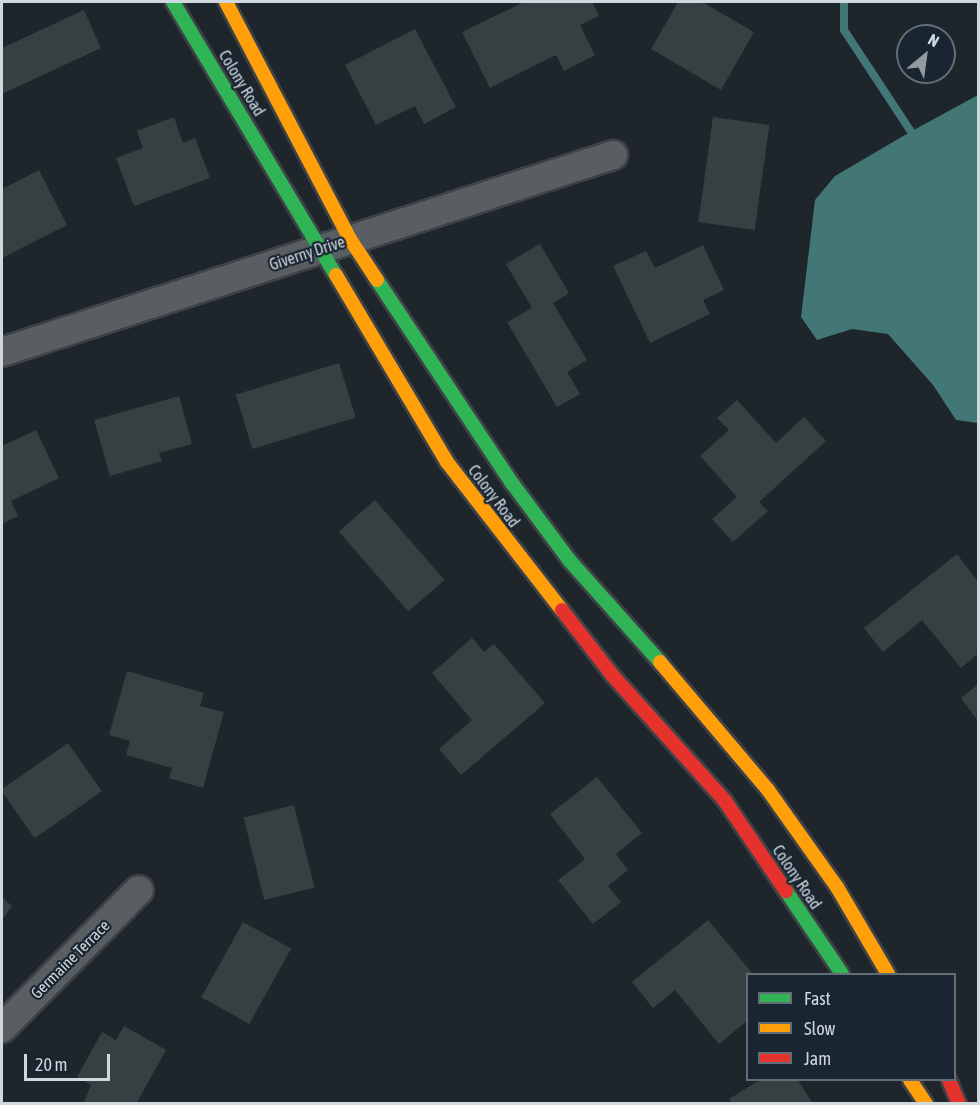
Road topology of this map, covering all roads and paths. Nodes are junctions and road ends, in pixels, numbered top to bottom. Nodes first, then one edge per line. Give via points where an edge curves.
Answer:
1 (173, 2) edge
2 (226, 2) edge
3 (614, 155) dead end
4 (350, 238) junction
5 (322, 248) junction
6 (2, 352) edge
7 (139, 890) dead end
8 (841, 973) edge
9 (887, 973) edge
10 (2, 1028) edge
11 (911, 1081) edge
12 (949, 1081) edge
13 (926, 1104) edge
14 (959, 1104) edge

1 - 5 main road, Colony Road
2 - 4 main road, Colony Road
3 - 4 street, Giverny Drive
4 - 5 street, Giverny Drive
4 - 9 main road, Colony Road via 512,483 570,561 768,790 837,887
5 - 6 street, Giverny Drive
5 - 8 main road, Colony Road via 447,462 613,676 725,801
7 - 10 street, Germaine Terrace
11 - 13 main road
12 - 14 main road

